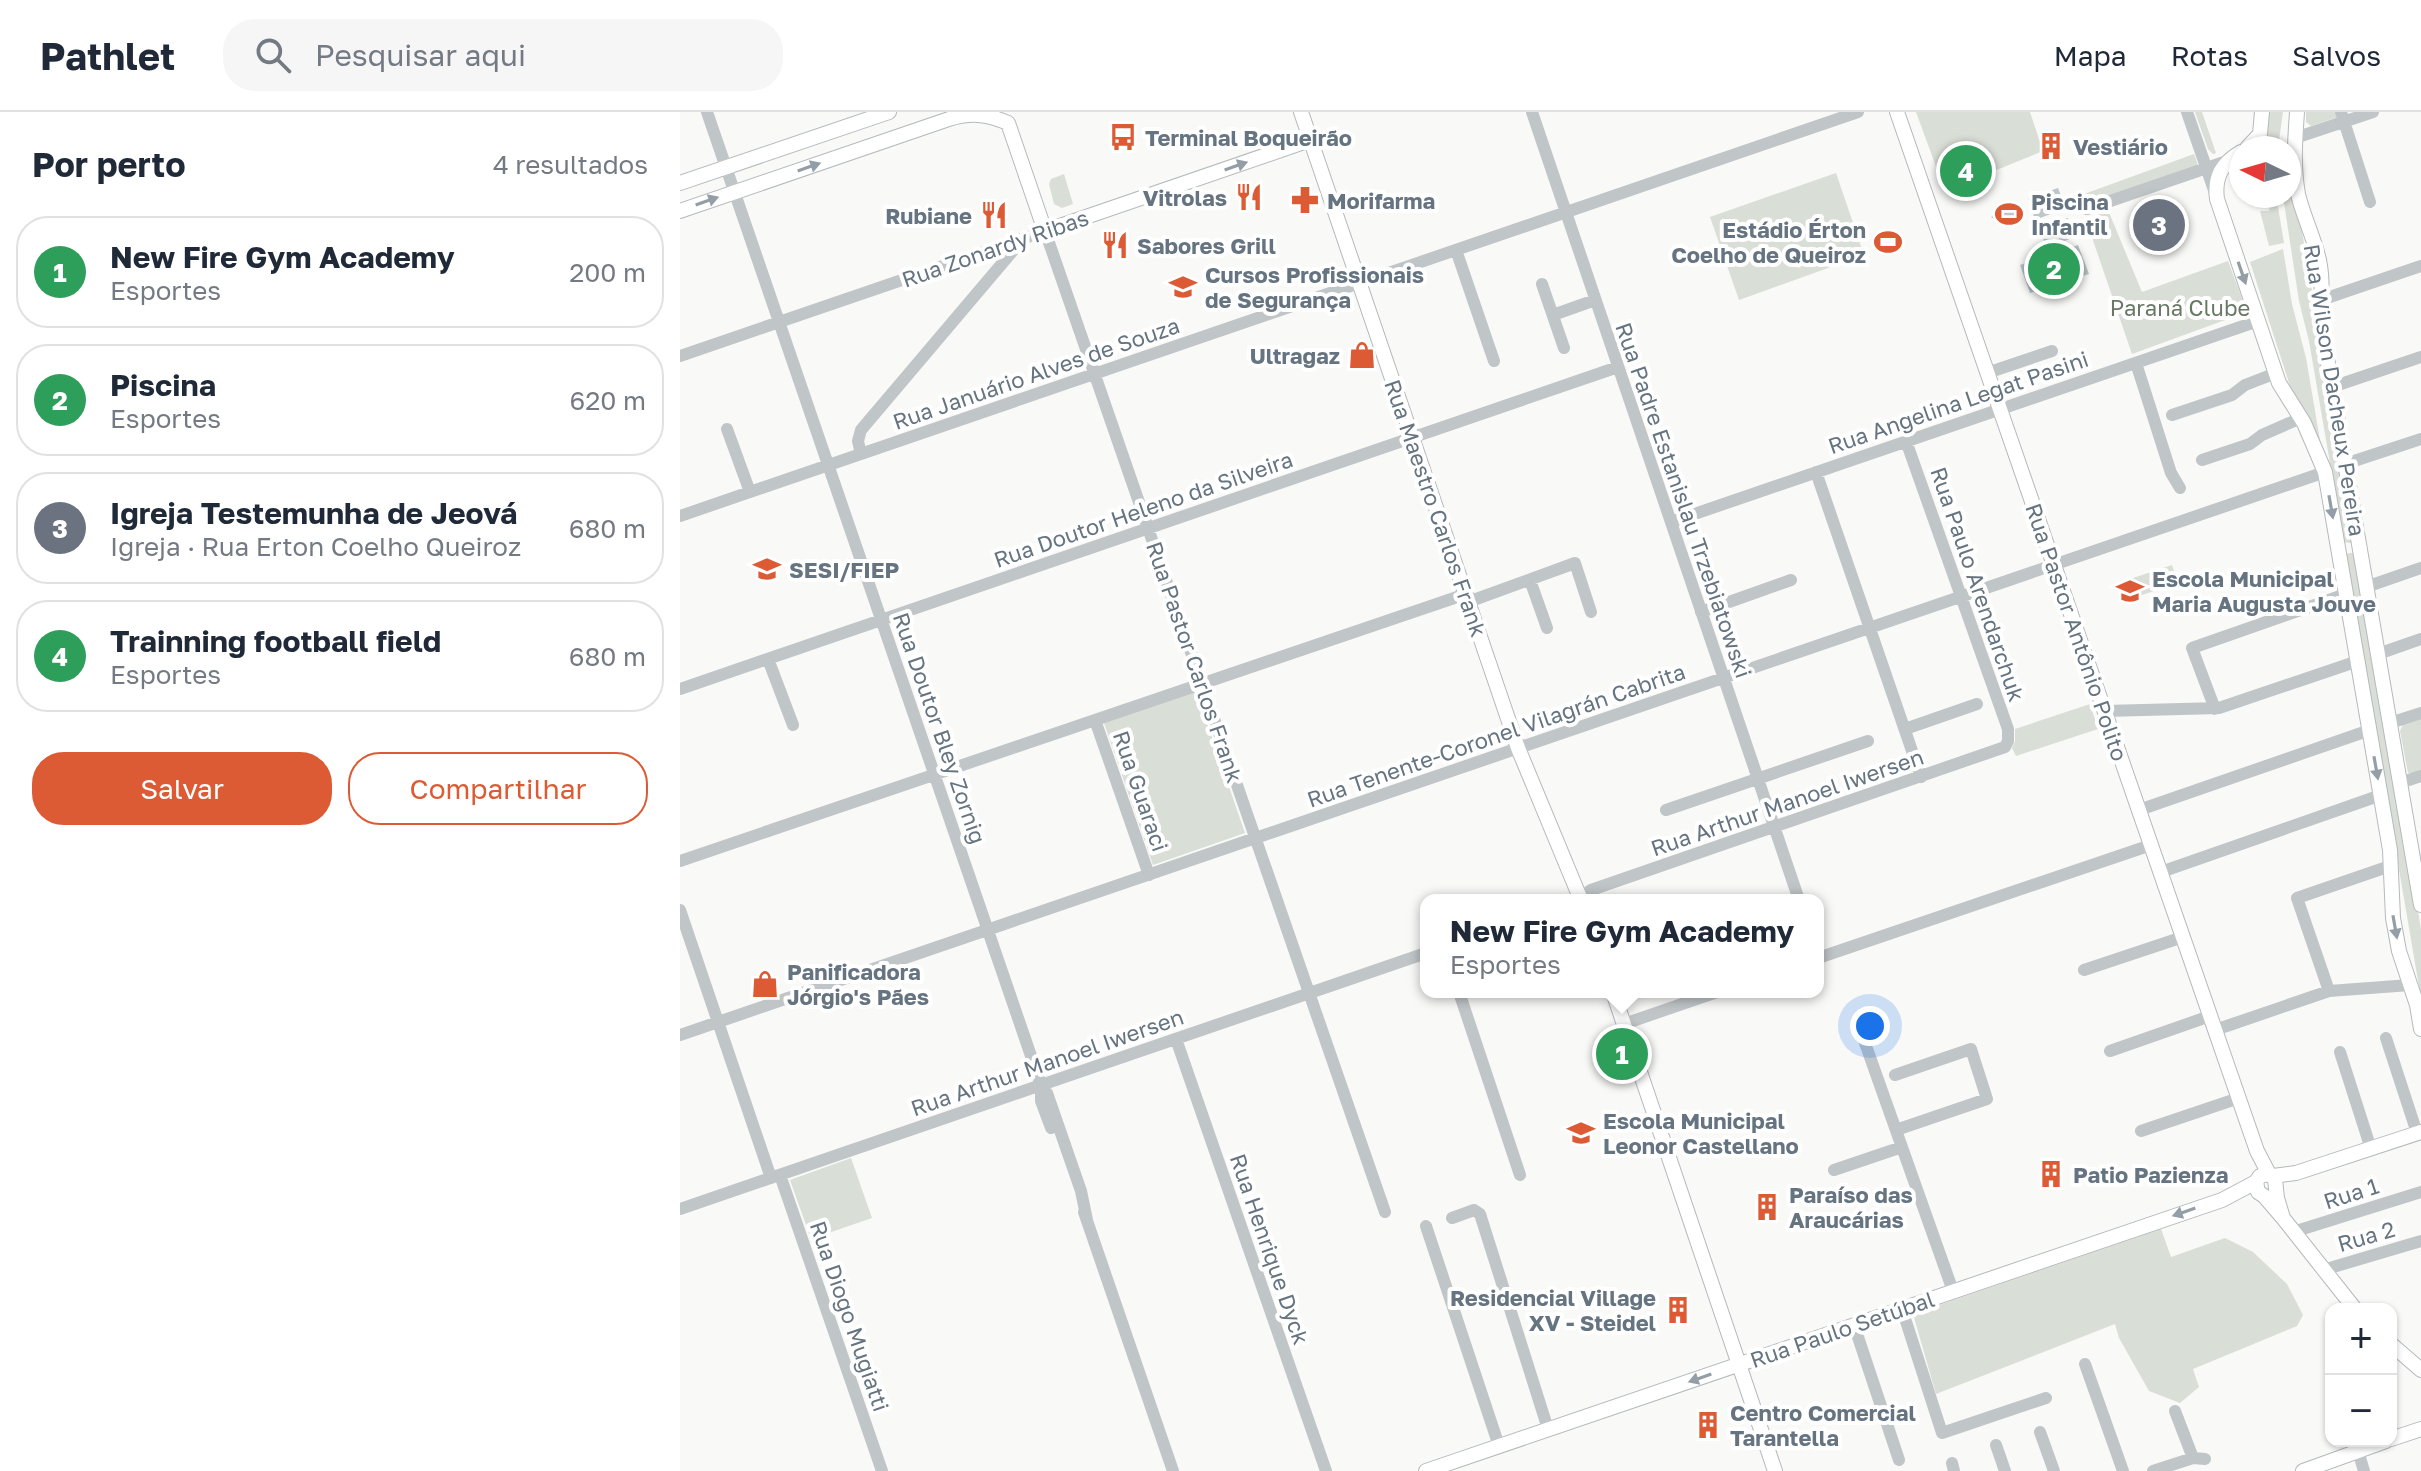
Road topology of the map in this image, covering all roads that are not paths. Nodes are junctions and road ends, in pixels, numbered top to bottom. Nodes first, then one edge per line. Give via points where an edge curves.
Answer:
1 (707, 112) edge
2 (889, 112) edge
3 (1301, 112) edge
4 (1532, 112) edge
5 (1858, 112) edge
6 (1897, 112) edge
7 (2187, 112) edge
8 (2262, 112) edge
9 (2297, 112) edge
10 (2373, 112) edge
11 (2343, 117) edge
12 (1006, 118) edge
13 (2258, 136) edge
14 (2295, 136) edge
15 (2300, 136) edge
16 (1310, 140) junction
17 (2227, 161) joint
18 (726, 167) junction
19 (2206, 168) junction
20 (680, 183) edge
21 (735, 192) junction
22 (2217, 199) junction
23 (2370, 202) dead end
24 (2301, 203) edge
25 (2087, 209) dead end
26 (680, 211) edge
27 (1566, 212) junction
28 (1045, 231) junction
29 (1024, 238) junction
30 (1456, 250) junction
31 (2421, 266) edge
32 (1359, 283) junction
33 (1542, 284) dead end
34 (1595, 300) junction
35 (2321, 300) junction
36 (1553, 315) junction
37 (2258, 321) junction
38 (779, 322) junction
39 (1564, 348) dead end
40 (2052, 351) dead end
41 (680, 356) edge
42 (2421, 357) edge
43 (1494, 361) dead end
44 (2136, 363) junction
45 (1618, 367) junction
46 (1987, 373) junction
47 (2276, 373) junction
48 (1095, 374) junction
49 (2332, 387) junction
50 (2000, 409) junction
51 (2172, 415) dead end
52 (2301, 418) junction
53 (727, 429) dead end
54 (1412, 438) junction
55 (2421, 439) edge
56 (1906, 441) junction
57 (861, 454) junction
58 (2202, 460) dead end
59 (2345, 464) junction
60 (829, 465) junction
61 (1816, 472) junction
62 (2325, 472) junction
63 (2180, 488) dead end
64 (750, 492) junction
65 (680, 516) edge
66 (1671, 522) junction
67 (1148, 528) junction
68 (2359, 542) junction
69 (2337, 543) junction
70 (2054, 565) junction
71 (2421, 568) edge
72 (1530, 580) junction
73 (1791, 580) dead end
74 (2366, 587) junction
75 (2346, 594) junction
76 (1961, 596) junction
77 (1467, 598) junction
78 (1591, 612) dead end
79 (1701, 612) junction
80 (881, 620) junction
81 (1547, 628) dead end
82 (1870, 628) junction
83 (2421, 639) edge
84 (2378, 654) junction
85 (768, 659) junction
86 (2358, 661) junction
87 (1724, 678) junction
88 (1202, 683) junction
89 (2384, 687) junction
90 (680, 689) edge
91 (2363, 691) junction
92 (1977, 704) dead end
93 (2215, 709) junction
94 (2105, 711) junction
95 (2421, 713) edge
96 (1095, 720) junction
97 (2390, 723) junction
98 (793, 725) dead end
99 (1905, 729) junction
100 (2370, 730) junction
101 (1868, 741) dead end
102 (2008, 741) joint
103 (1518, 748) junction
104 (935, 775) junction
105 (2421, 776) edge
106 (1921, 777) junction
107 (1758, 779) junction
108 (2400, 783) junction
109 (2381, 795) junction
110 (1666, 810) dead end
111 (2139, 810) junction
112 (1774, 828) junction
113 (1256, 838) junction
114 (2151, 845) junction
115 (2417, 857) edge
116 (680, 861) edge
117 (2390, 866) junction
118 (2161, 872) junction
119 (1149, 875) junction
120 (1577, 894) edge
121 (1586, 894) edge
122 (1797, 894) edge
123 (2421, 905) edge
124 (680, 910) edge
125 (988, 930) junction
126 (2183, 937) junction
127 (1420, 955) edge
128 (1824, 955) edge
129 (2084, 970) dead end
130 (2410, 985) junction
131 (2329, 991) junction
132 (1309, 993) junction
133 (1461, 998) edge
134 (1615, 998) edge
135 (1700, 998) edge
136 (718, 1022) junction
137 (2213, 1023) junction
138 (1624, 1024) junction
139 (1859, 1026) dead end
140 (2421, 1029) edge
141 (680, 1035) edge
142 (2386, 1038) dead end
143 (1176, 1039) junction
144 (2110, 1051) dead end
145 (2340, 1052) dead end
146 (1895, 1075) dead end
147 (1041, 1085) junction
148 (2239, 1098) junction
149 (1896, 1130) junction
150 (2141, 1131) dead end
151 (2419, 1133) edge
152 (1902, 1147) junction
153 (2371, 1149) junction
154 (1834, 1170) dead end
155 (1520, 1175) dead end
156 (776, 1176) junction
157 (2268, 1183) junction
158 (2421, 1192) edge
159 (680, 1209) edge
160 (1385, 1212) dead end
161 (1452, 1218) dead end
162 (1426, 1226) dead end
163 (2293, 1232) junction
164 (2421, 1241) edge
165 (2323, 1270) junction
166 (1953, 1291) junction
167 (2350, 1303) edge
168 (1902, 1309) junction
169 (1854, 1325) junction
170 (2397, 1349) edge
171 (1739, 1364) junction
172 (2085, 1364) dead end
173 (2421, 1370) edge
174 (2046, 1398) dead end
175 (2175, 1411) dead end
176 (1548, 1429) junction
177 (2421, 1429) edge
178 (2040, 1432) dead end
179 (2397, 1437) edge
180 (1996, 1445) dead end
181 (1499, 1446) junction
182 (2369, 1447) edge
183 (2358, 1451) junction
184 (1899, 1460) dead end
185 (882, 1471) edge
186 (1173, 1471) edge
187 (1326, 1471) edge
188 (1426, 1471) edge
189 (1775, 1471) edge
190 (2005, 1471) edge
191 (2054, 1471) edge
192 (2123, 1471) edge
193 (2153, 1471) edge
194 (2303, 1471) edge
195 (2364, 1471) edge

1 - 18 street, Rua Doutor Bley Zornig
2 - 18 main road
3 - 16 main road, Rua Maestro Carlos Frank
4 - 27 street, Rua Padre Estanislau Trzebiatowski
5 - 27 street, Rua Januário Alves de Souza
6 - 46 main road, Rua Pastor Antônio Polito
7 - 19 street
8 - 13 main road
9 - 14 main road, Rua Wilson Dacheux Pereira
10 - 11 street
11 - 15 street
11 - 23 street
21 -> 12 main road via 958,116
12 - 28 main road, Rua Pastor Carlos Frank
28 -> 16 main road, Rua Zonardy Ribas
16 - 32 main road, Rua Maestro Carlos Frank
17 - 19 street
17 - 22 main road via 2218,177
18 - 20 main road
18 - 21 street, Rua Doutor Bley Zornig
19 - 22 street
19 - 25 street
26 -> 21 main road
21 - 38 street, Rua Doutor Bley Zornig
22 -> 37 main road, Rua Wilson Dacheux Pereira
24 - 35 main road, Rua Wilson Dacheux Pereira via 2319,260
27 - 30 street, Rua Januário Alves de Souza
27 - 34 street, Rua Padre Estanislau Trzebiatowski
28 - 29 street, Rua Zonardy Ribas
28 - 48 street, Rua Pastor Carlos Frank
29 - 38 street, Rua Zonardy Ribas
29 - 57 street via 861,430
30 - 32 street, Rua Januário Alves de Souza
30 - 43 street
31 - 35 street
32 - 48 street, Rua Januário Alves de Souza
32 - 54 main road, Rua Maestro Carlos Frank
33 - 36 street
34 - 36 street
34 - 45 street, Rua Padre Estanislau Trzebiatowski
35 - 49 main road, Rua Wilson Dacheux Pereira
36 - 39 street
37 - 44 street, Rua Angelina Legat Pasini
37 - 47 main road, Rua Wilson Dacheux Pereira
38 - 41 street, Rua Zonardy Ribas
38 - 60 street, Rua Doutor Bley Zornig
40 - 46 street
42 - 49 street
44 - 50 street, Rua Angelina Legat Pasini
44 - 63 street
45 - 54 street, Rua Doutor Heleno da Silveira
45 - 66 street, Rua Padre Estanislau Trzebiatowski
46 - 50 main road, Rua Pastor Antônio Polito
47 - 51 street
47 - 52 main road, Rua Wilson Dacheux Pereira
48 - 57 street, Rua Januário Alves de Souza
48 - 67 street, Rua Pastor Carlos Frank
49 - 59 main road, Rua Wilson Dacheux Pereira
50 - 56 street, Rua Angelina Legat Pasini
50 - 70 main road, Rua Pastor Antônio Polito
52 - 58 street via 2250,444
52 - 62 main road, Rua Wilson Dacheux Pereira
53 - 64 street
54 - 67 street, Rua Doutor Heleno da Silveira
54 - 77 main road, Rua Maestro Carlos Frank
55 - 59 street
56 - 61 street, Rua Angelina Legat Pasini
56 - 76 street, Rua Paulo Arendarchuk
57 - 60 street, Rua Januário Alves de Souza
59 - 68 main road, Rua Wilson Dacheux Pereira
60 - 64 street, Rua Januário Alves de Souza
60 - 80 street, Rua Doutor Bley Zornig
61 - 66 street, Rua Angelina Legat Pasini
61 - 82 street
62 -> 69 main road, Rua Wilson Dacheux Pereira
62 - 70 street, Rua Tenente-Coronel Vilagrán Cabrita
64 - 65 street, Rua Januário Alves de Souza
66 - 79 street, Rua Padre Estanislau Trzebiatowski
67 - 80 street, Rua Doutor Heleno da Silveira
67 - 88 street, Rua Pastor Carlos Frank
68 - 69 main road via 2348,548
68 - 74 main road, Rua Wilson Dacheux Pereira
69 - 75 main road, Rua Wilson Dacheux Pereira
70 - 76 street, Rua Tenente-Coronel Vilagrán Cabrita
70 - 94 main road, Rua Pastor Antônio Polito
71 - 74 street
72 - 77 street
72 - 78 street via 1575,563
72 - 81 street
73 - 79 street
74 - 84 main road, Rua Wilson Dacheux Pereira
75 - 86 main road, Rua Wilson Dacheux Pereira
75 - 93 street via 2192,648
76 - 82 street, Rua Tenente-Coronel Vilagrán Cabrita
76 - 102 street, Rua Paulo Arendarchuk
77 - 88 street
77 - 103 main road, Rua Maestro Carlos Frank
79 - 87 street, Rua Padre Estanislau Trzebiatowski
80 - 85 street, Rua Doutor Heleno da Silveira
80 - 104 street, Rua Doutor Bley Zornig
82 - 87 street, Rua Tenente-Coronel Vilagrán Cabrita
82 - 99 street
83 - 84 street
84 - 89 main road, Rua Wilson Dacheux Pereira
85 - 90 street, Rua Doutor Heleno da Silveira
85 - 98 street
86 - 91 main road, Rua Wilson Dacheux Pereira
86 - 93 street
87 - 103 street, Rua Tenente-Coronel Vilagrán Cabrita
87 - 107 street, Rua Padre Estanislau Trzebiatowski
88 - 96 street
88 - 113 street, Rua Pastor Carlos Frank
89 - 91 main road via 2371,680
89 - 97 main road, Rua Wilson Dacheux Pereira
91 - 100 main road, Rua Wilson Dacheux Pereira
92 - 99 street
93 - 94 street
94 - 111 main road, Rua Pastor Antônio Polito
95 - 97 street
96 - 104 street
96 - 119 street, Rua Guaraci
97 - 108 main road, Rua Wilson Dacheux Pereira
99 - 106 street
100 -> 109 main road, Rua Wilson Dacheux Pereira
100 - 111 street
101 - 107 street
102 - 106 street, Rua Arthur Manoel Iwersen via 1999,750
103 - 113 street, Rua Tenente-Coronel Vilagrán Cabrita
103 - 120 main road, Rua Maestro Carlos Frank
104 - 116 street
104 - 125 street, Rua Doutor Bley Zornig
105 - 108 street
106 - 112 street, Rua Arthur Manoel Iwersen
107 - 110 street
107 - 112 street, Rua Padre Estanislau Trzebiatowski
108 - 115 main road, Rua Wilson Dacheux Pereira
109 - 117 main road, Rua Wilson Dacheux Pereira
109 - 118 street
111 - 114 main road, Rua Pastor Antônio Polito
112 - 121 street, Rua Arthur Manoel Iwersen
112 - 122 street, Rua Padre Estanislau Trzebiatowski
113 - 119 street, Rua Tenente-Coronel Vilagrán Cabrita
113 - 132 street, Rua Pastor Carlos Frank
114 - 118 main road, Rua Pastor Antônio Polito
114 - 128 street
115 - 123 main road, Rua Wilson Dacheux Pereira
117 -> 130 main road, Rua Wilson Dacheux Pereira via 2393,918
117 - 131 street via 2297,898
118 - 126 main road, Rua Pastor Antônio Polito
119 - 125 street, Rua Tenente-Coronel Vilagrán Cabrita
124 - 136 street, Rua Diogo Mugiatti
125 - 136 street, Rua Tenente-Coronel Vilagrán Cabrita
125 - 147 street, Rua Doutor Bley Zornig
126 - 129 street
126 - 137 main road, Rua Pastor Antônio Polito
127 - 132 street, Rua Arthur Manoel Iwersen
130 - 131 street
130 - 140 main road, Rua Wilson Dacheux Pereira
131 - 137 street
132 - 143 street, Rua Arthur Manoel Iwersen
132 - 160 street, Rua Pastor Carlos Frank
133 - 155 street
134 - 138 main road
135 - 138 street
136 - 141 street, Rua Tenente-Coronel Vilagrán Cabrita
136 - 156 street, Rua Diogo Mugiatti
137 - 144 street
137 - 148 main road, Rua Pastor Antônio Polito
138 - 171 main road
139 - 149 street
142 - 151 street
143 - 147 street, Rua Arthur Manoel Iwersen
143 - 187 street, Rua Henrique Dyck
145 - 153 street
146 - 149 street via 1971,1049 1987,1099
147 - 156 street, Rua Arthur Manoel Iwersen
147 - 186 street, Rua Doutor Bley Zornig via 1041,1101
148 - 150 street
148 - 157 main road, Rua Pastor Antônio Polito
149 - 152 street
151 - 153 main road, Rua Paulo Setúbal
152 - 154 street
152 - 166 street
153 - 157 main road, Rua Paulo Setúbal
156 - 159 street, Rua Arthur Manoel Iwersen
156 - 185 street, Rua Diogo Mugiatti
157 - 163 main road, Rua Pastor Antônio Polito
157 -> 166 main road, Rua Paulo Setúbal
158 - 163 street, Rua 1
161 - 176 street via 1474,1210 1480,1214
162 - 181 street
163 - 165 main road, Rua Pastor Antônio Polito
164 - 165 street, Rua 2
165 - 167 main road, Rua Pastor Antônio Polito
166 - 168 main road, Rua Paulo Setúbal
168 - 169 main road, Rua Paulo Setúbal
168 - 174 street via 1942,1433
169 - 171 main road, Rua Paulo Setúbal
169 - 184 street
170 - 173 main road
171 -> 176 main road, Rua Paulo Setúbal
171 - 189 main road
172 - 192 street
175 - 193 street via 2199,1459
176 - 181 main road, Rua Paulo Setúbal
177 - 179 main road
178 - 191 street
180 - 190 street
181 - 188 main road, Rua Paulo Setúbal
182 - 183 main road
183 - 194 main road
183 - 195 street

